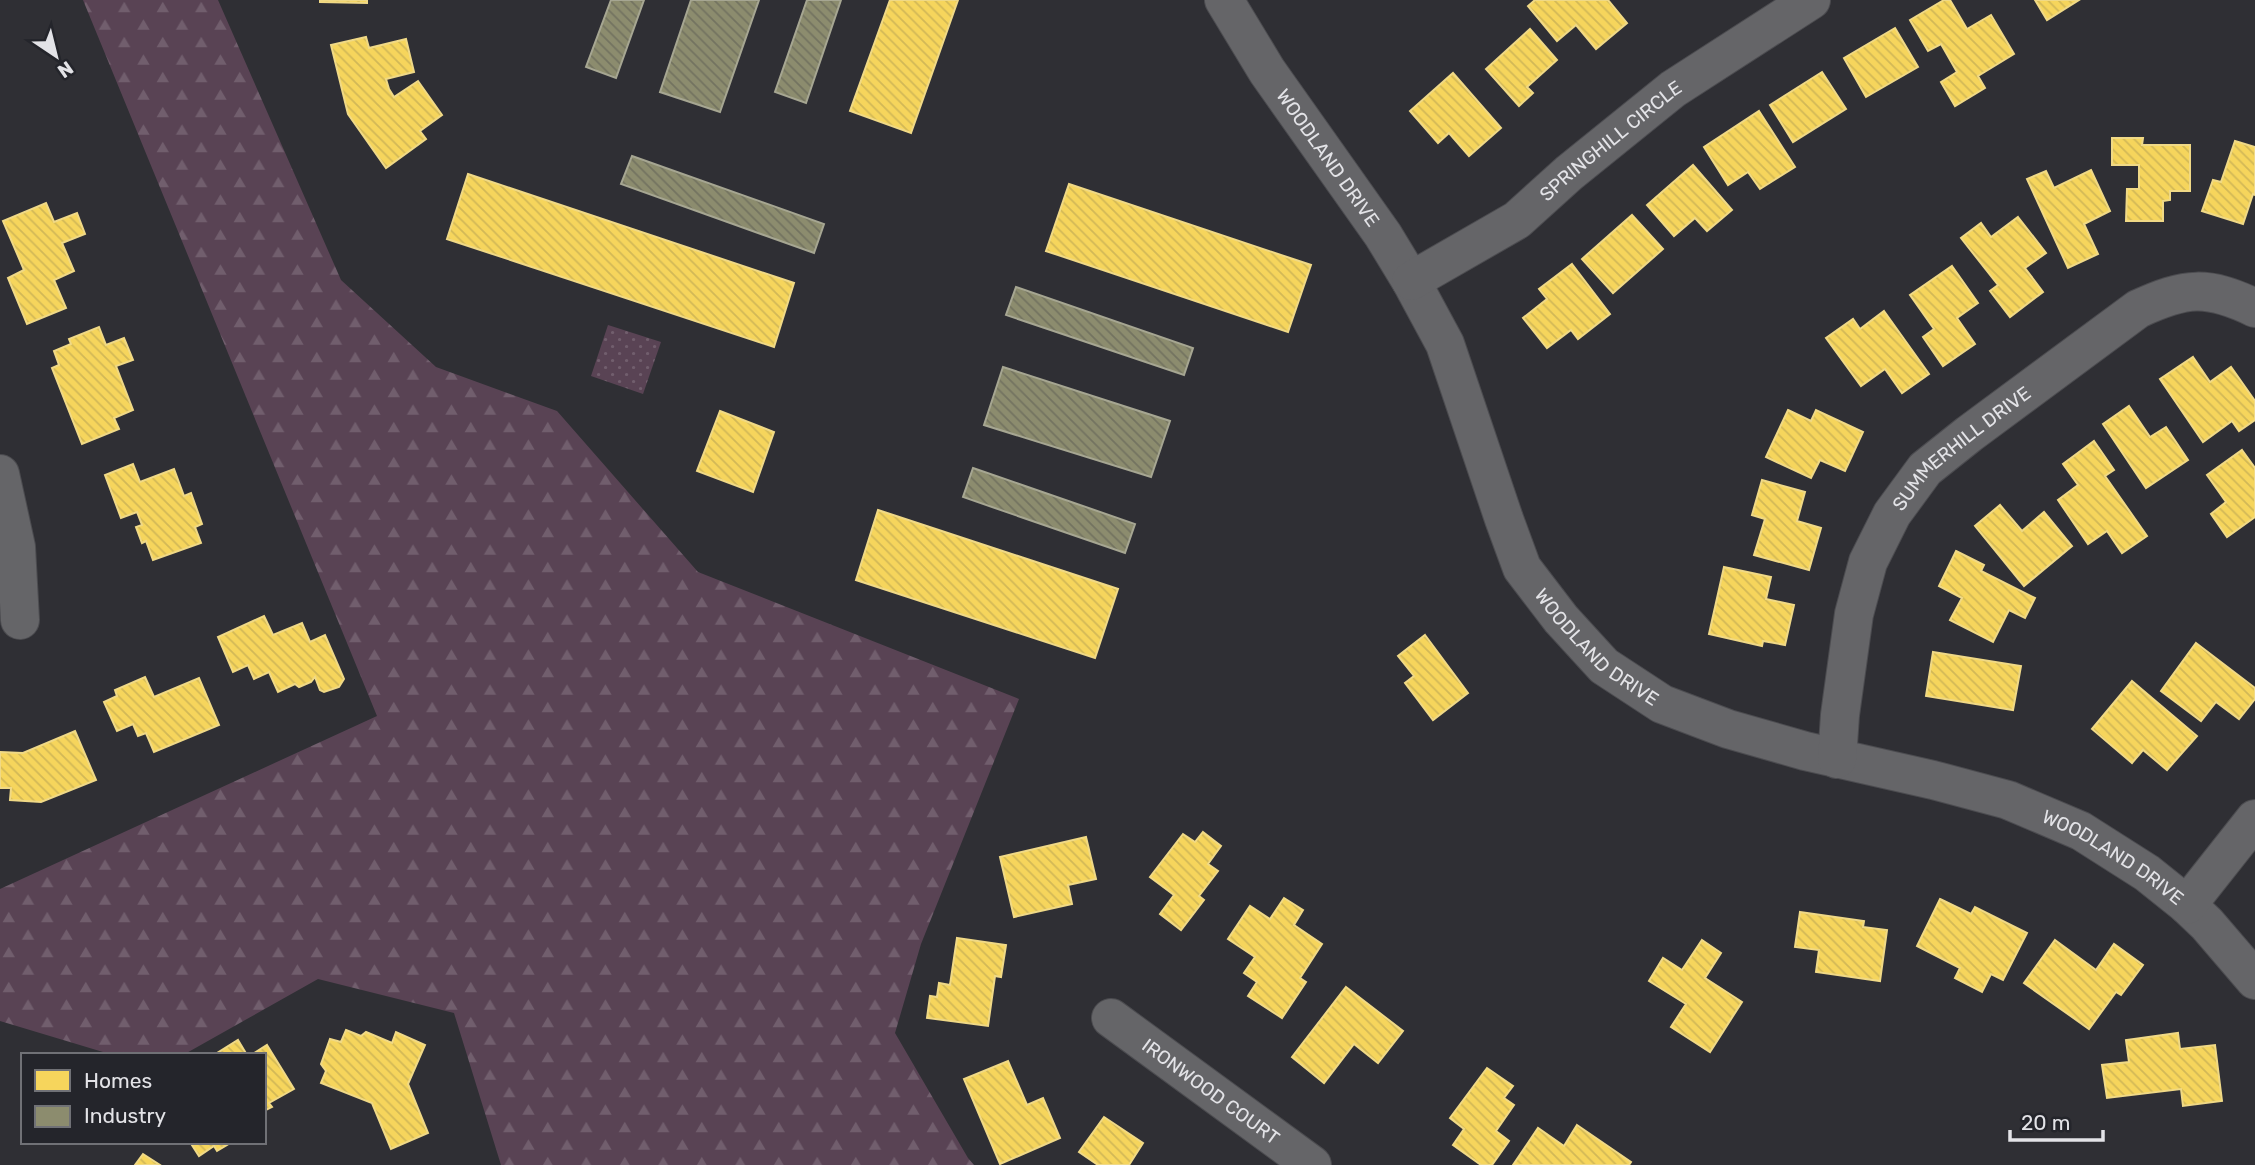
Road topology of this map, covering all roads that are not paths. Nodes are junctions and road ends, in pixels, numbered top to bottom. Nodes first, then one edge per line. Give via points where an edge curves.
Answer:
1 (1224, 0) edge
2 (1811, 0) edge
3 (1411, 281) junction
4 (2255, 308) edge
5 (0, 474) edge
6 (20, 620) dead end
7 (1838, 759) junction
8 (2255, 819) edge
9 (2187, 905) junction
10 (2255, 980) edge
11 (1111, 1018) dead end
12 (1312, 1165) edge

1 - 3 street, WOODLAND DRIVE
2 - 3 street, SPRINGHILL CIRCLE via 1673,89 1517,220
3 - 7 street, WOODLAND DRIVE via 1445,344 1522,568 1561,619 1604,666 1662,704 1728,729
4 - 7 street, SUMMERHILL DRIVE via 2231,296 2199,290 2166,296 2138,309 1926,469 1892,514 1868,562 1854,614
5 - 6 street via 16,547
7 - 9 street, WOODLAND DRIVE via 2008,800 2081,831
8 - 9 street
9 - 10 street, WOODLAND DRIVE
11 - 12 street, IRONWOOD COURT

